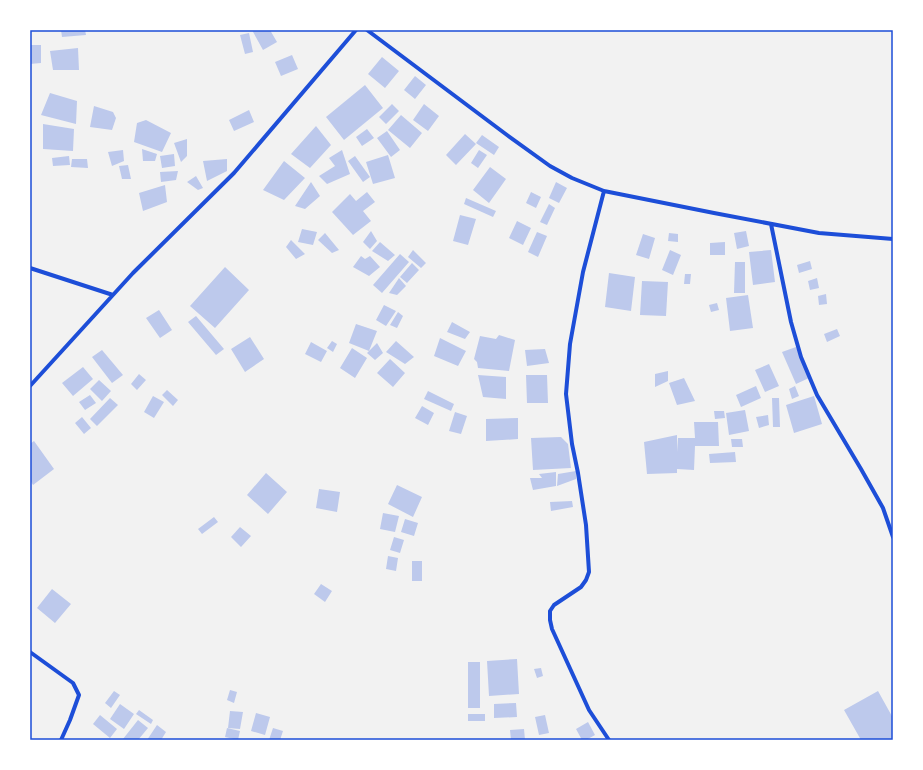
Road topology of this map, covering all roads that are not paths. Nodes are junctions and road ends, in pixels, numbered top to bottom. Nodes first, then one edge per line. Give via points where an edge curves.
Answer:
1 (356, 30) edge
2 (367, 30) edge
3 (604, 192) junction
4 (771, 224) junction
5 (893, 239) edge
6 (30, 268) edge
7 (114, 295) junction
8 (30, 386) edge
9 (893, 537) edge
10 (30, 652) edge
11 (61, 740) edge
12 (609, 740) edge

1 - 7 street via 234,173
2 - 3 street via 550,166
3 - 4 street
3 - 12 street via 583,272 570,344 566,394 586,525 589,572 581,587 554,605 550,611 550,620 590,710
4 - 5 street via 819,233
4 - 9 street via 791,322 801,357 816,395 883,508
6 - 7 street
7 - 8 street
10 - 11 street via 73,684 78,695

